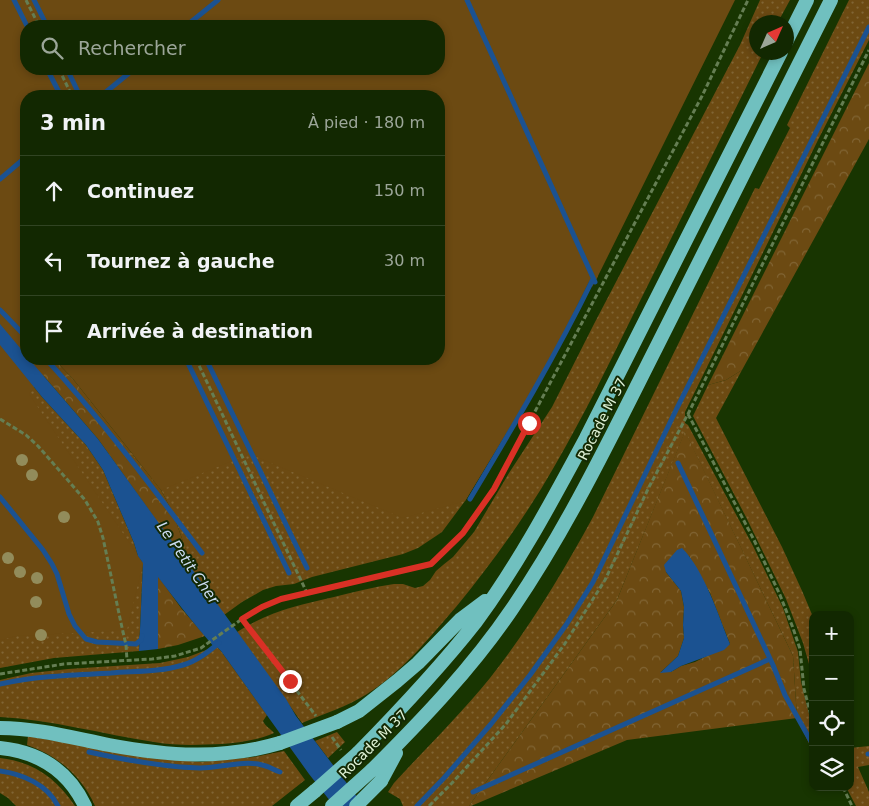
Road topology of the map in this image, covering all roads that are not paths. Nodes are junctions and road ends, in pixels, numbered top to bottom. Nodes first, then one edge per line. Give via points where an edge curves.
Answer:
1 (807, 0) edge
2 (831, 0) edge
3 (794, 26) edge
4 (777, 60) edge
5 (496, 594) junction
6 (0, 728) edge
7 (0, 748) edge
8 (377, 776) junction
9 (85, 806) edge
10 (297, 806) edge
11 (332, 806) edge
12 (356, 806) edge

1 - 3 highway
2 - 8 highway, Rocade M 37 via 596,468 546,558 489,640 403,739
4 - 5 highway, Rocade M 37 via 578,453
5 - 6 highway, bridge via 461,619 418,663 359,711 259,749 221,755 177,754 27,729
5 - 10 highway, Rocade M 37, bridge via 419,690 358,752
7 - 9 highway via 28,753 50,764 71,782
8 - 11 highway, Rocade M 37, bridge
8 - 12 highway, bridge

